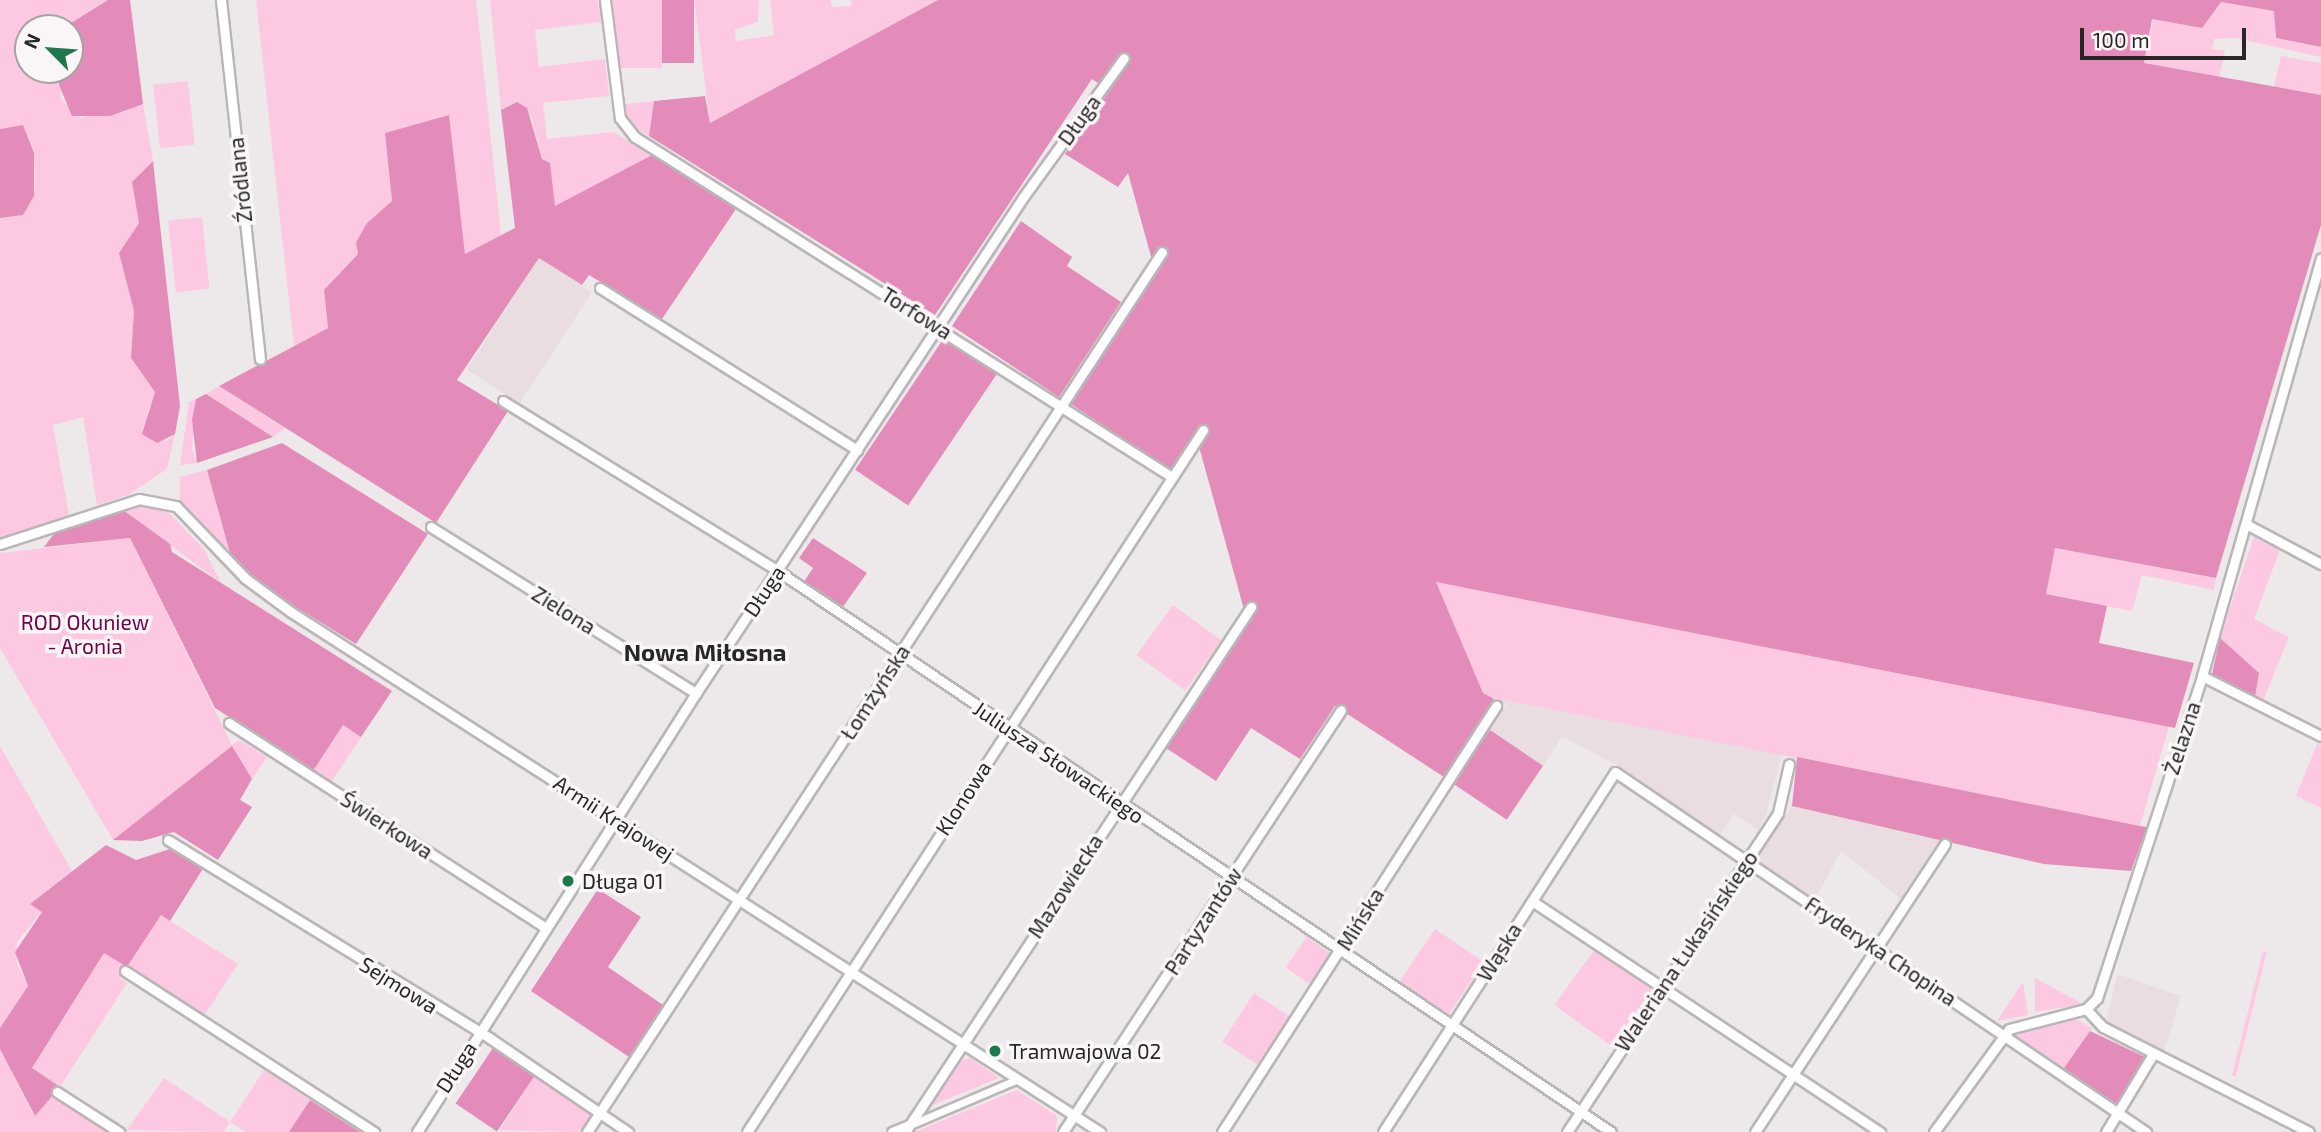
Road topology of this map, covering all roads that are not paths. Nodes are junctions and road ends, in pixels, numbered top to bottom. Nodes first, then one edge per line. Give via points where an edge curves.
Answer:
1 (221, 0) edge
2 (605, 0) edge
3 (1124, 58) dead end
4 (1162, 251) dead end
5 (2321, 259) edge
6 (600, 288) dead end
7 (939, 326) junction
8 (260, 359) dead end
9 (503, 401) dead end
10 (1062, 406) junction
11 (1203, 430) dead end
12 (858, 450) junction
13 (1172, 477) junction
14 (2246, 524) junction
15 (431, 527) dead end
16 (0, 544) edge
17 (2321, 564) edge
18 (778, 571) junction
19 (1251, 607) dead end
20 (900, 653) junction
21 (2202, 676) junction
22 (696, 692) junction
23 (1496, 706) dead end
24 (1341, 710) dead end
25 (229, 723) dead end
26 (1008, 727) junction
27 (2321, 736) edge
28 (1789, 764) dead end
29 (1615, 772) joint
30 (1119, 803) junction
31 (617, 819) junction
32 (168, 841) dead end
33 (1945, 844) dead end
34 (1746, 861) junction
35 (1231, 878) junction
36 (741, 898) junction
37 (1532, 901) junction
38 (546, 928) junction
39 (1878, 948) junction
40 (1341, 950) junction
41 (852, 970) junction
42 (125, 971) dead end
43 (1662, 988) junction
44 (2086, 1009) junction
45 (1453, 1025) junction
46 (477, 1035) junction
47 (2002, 1035) junction
48 (964, 1042) junction
49 (2153, 1054) junction
50 (1793, 1074) junction
51 (1018, 1079) junction
52 (57, 1093) dead end
53 (1580, 1111) junction
54 (599, 1113) junction
55 (2118, 1113) junction
56 (1074, 1115) junction
57 (908, 1128) edge
58 (2296, 1129) edge
59 (119, 1132) edge
60 (374, 1132) edge
61 (417, 1132) edge
62 (587, 1132) edge
63 (628, 1132) edge
64 (747, 1132) edge
65 (892, 1132) edge
66 (1063, 1132) edge
67 (1100, 1132) edge
68 (1222, 1132) edge
69 (1383, 1132) edge
70 (1567, 1132) edge
71 (1611, 1132) edge
72 (1755, 1132) edge
73 (1880, 1132) edge
74 (1934, 1132) edge
75 (2106, 1132) edge
76 (2146, 1132) edge
77 (2309, 1132) edge

1 - 8 street, Źródlana
2 - 7 street, Torfowa via 620,118 659,152
3 - 7 street, Długa
4 - 10 street, Łomżyńska
5 - 14 street, Żelazna
6 - 12 street
7 - 10 street, Torfowa
7 - 12 street, Długa
9 - 18 street, Juliusza Słowackiego
10 - 13 street, Torfowa
10 - 20 street, Łomżyńska
11 - 13 street, Klonowa
12 - 18 street, Długa
13 - 26 street, Klonowa
14 - 17 street
14 - 21 street, Żelazna
15 - 22 street, Zielona
16 - 31 street, Armii Krajowej via 139,499 176,506 245,579 290,612
18 - 20 street, Juliusza Słowackiego
18 - 22 street, Długa
19 - 30 street, Mazowiecka
20 - 26 street, Juliusza Słowackiego
20 - 36 street, Łomżyńska
21 - 27 street
21 - 44 street, Żelazna via 2098,998
22 - 31 street, Długa
23 - 40 street, Mińska
24 - 35 street, Partyzantów
25 - 38 street, Świerkowa
26 - 30 street, Juliusza Słowackiego
26 - 41 street, Klonowa
28 - 34 street, Waleriana Łukasińskiego via 1778,813
29 - 34 street, Fryderyka Chopina
29 - 37 street, Wąska
30 - 35 street, Juliusza Słowackiego
30 - 48 street, Mazowiecka
31 - 36 street, Armii Krajowej
31 - 38 street, Długa
32 - 46 street, Sejmowa
33 - 39 street
34 - 39 street, Fryderyka Chopina
34 - 43 street, Waleriana Łukasińskiego
35 - 40 street, Juliusza Słowackiego
35 - 56 street, Partyzantów
36 - 41 street, Armii Krajowej
36 - 54 street, Łomżyńska
37 - 43 street
37 - 45 street, Wąska
38 - 46 street, Długa
39 - 47 street, Fryderyka Chopina
39 - 50 street
40 - 45 street, Juliusza Słowackiego
40 - 68 street, Mińska
41 - 48 street, Armii Krajowej
41 - 64 street, Klonowa
42 - 60 street
43 - 50 street
43 - 53 street, Waleriana Łukasińskiego
44 - 47 street
44 - 49 street via 2103,1027
45 - 53 street, Juliusza Słowackiego
45 - 69 street, Wąska
46 - 54 street, Sejmowa
46 - 61 street, Długa
47 - 55 street, Fryderyka Chopina
47 - 74 street
48 - 51 street, Armii Krajowej
48 - 57 street, Mazowiecka
49 - 55 street
49 - 58 street
50 - 72 street
50 - 73 street
51 - 56 street, Armii Krajowej
51 - 57 street
52 - 59 street
53 - 70 street, Waleriana Łukasińskiego
53 - 71 street, Juliusza Słowackiego
54 - 62 street, Łomżyńska
54 - 63 street, Sejmowa
55 - 75 street
55 - 76 street, Fryderyka Chopina
56 - 66 street, Partyzantów
56 - 67 street, Armii Krajowej
57 - 65 street
58 - 77 street

